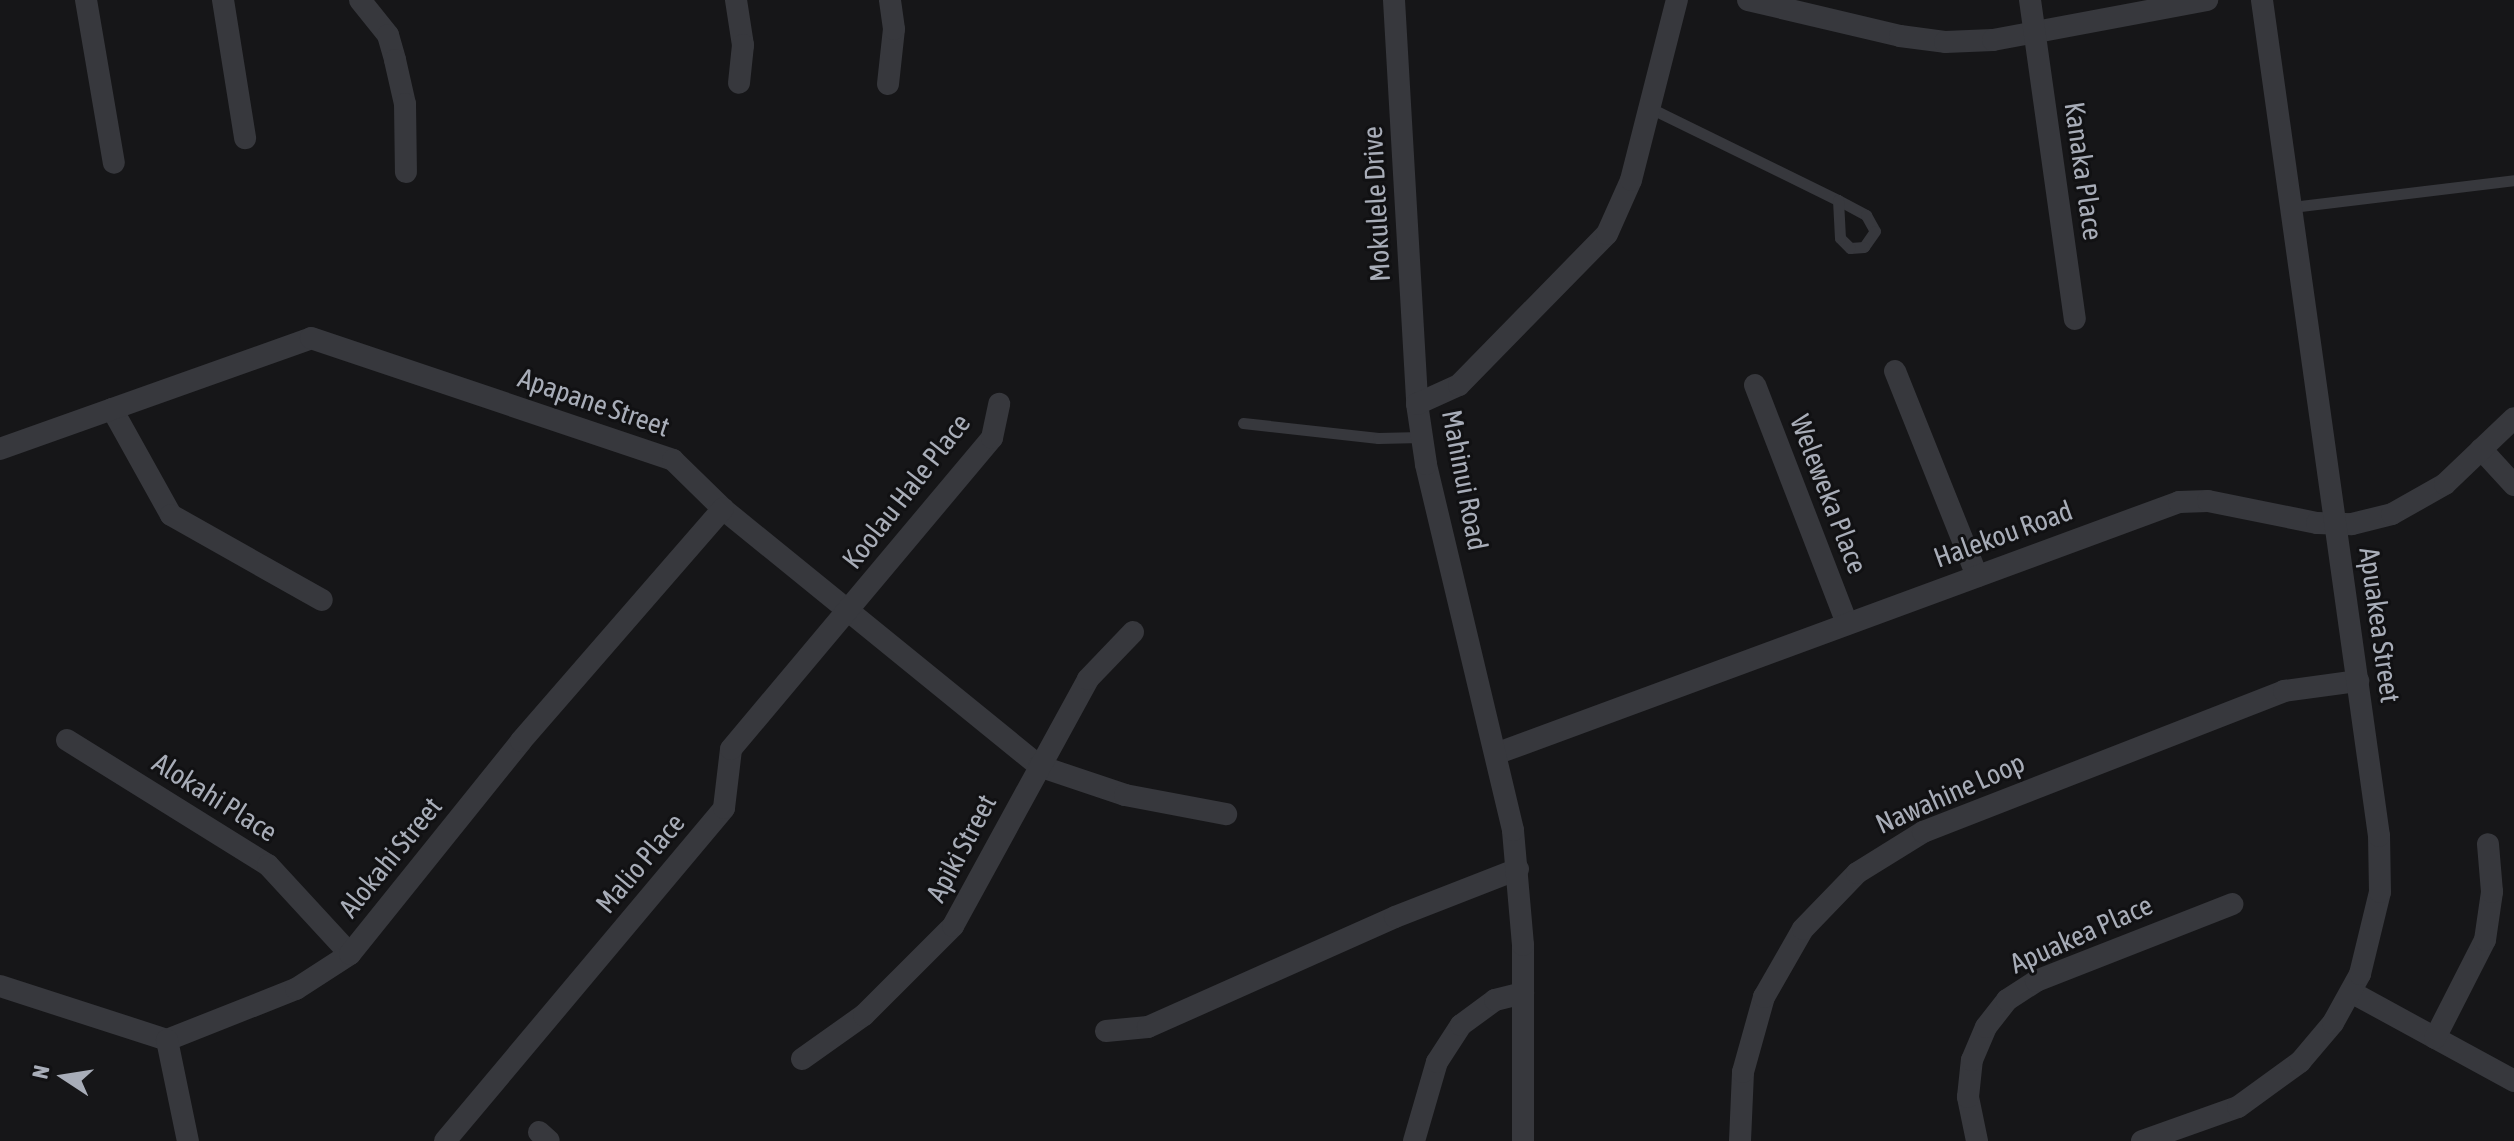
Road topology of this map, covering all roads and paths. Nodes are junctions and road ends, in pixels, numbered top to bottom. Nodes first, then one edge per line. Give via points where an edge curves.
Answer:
1 (86, 0) edge
2 (223, 0) edge
3 (360, 0) edge
4 (736, 0) edge
5 (890, 0) edge
6 (1394, 0) edge
7 (1677, 0) edge
8 (1748, 0) edge
9 (2030, 0) edge
10 (2207, 0) edge
11 (2262, 0) edge
12 (2034, 31) junction
13 (739, 83) dead end
14 (888, 84) dead end
15 (1650, 108) junction
16 (245, 138) dead end
17 (114, 163) dead end
18 (406, 172) dead end
19 (2514, 180) edge
20 (1838, 200) junction
21 (2292, 207) junction
22 (2075, 319) dead end
23 (1895, 371) dead end
24 (1755, 385) dead end
25 (999, 404) dead end
26 (1417, 404) junction
27 (112, 409) junction
28 (2514, 418) edge
29 (1243, 423) dead end
30 (1421, 437) junction
31 (0, 449) edge
32 (2481, 449) junction
33 (2514, 485) edge
34 (723, 509) junction
35 (2336, 524) junction
36 (1977, 576) junction
37 (322, 600) dead end
38 (850, 610) junction
39 (1847, 624) junction
40 (1133, 632) dead end
41 (2358, 681) junction
42 (67, 740) dead end
43 (1498, 753) junction
44 (1039, 766) junction
45 (1226, 814) dead end
46 (2488, 844) dead end
47 (1518, 869) junction
48 (2232, 904) dead end
49 (350, 954) junction
50 (0, 986) edge
51 (2351, 992) junction
52 (1523, 993) junction
53 (1106, 1031) dead end
54 (2435, 1038) junction
55 (167, 1040) junction
56 (802, 1059) dead end
57 (2514, 1081) edge
58 (188, 1141) edge
59 (445, 1141) edge
60 (1414, 1141) edge
61 (1523, 1141) edge
62 (1740, 1141) edge
63 (1977, 1141) edge
64 (2142, 1141) edge

1 - 17 street
2 - 16 street
3 - 18 street via 388,35 395,60 405,104
4 - 13 street via 743,45
5 - 14 street via 894,29
6 - 26 street, Mokulele Drive
7 - 15 street, Mahinui Road
8 - 12 street via 1923,40 1968,42
9 - 12 street, Kanaka Place
10 - 12 street
11 - 21 street, Apuakea Street
12 - 22 street, Kanaka Place
15 - 20 lane
15 - 26 street, Mahinui Road via 1625,200 1607,234 1459,385
19 - 21 lane
20 - 20 lane via 1874,225 1873,238 1864,247 1850,248 1840,238
21 - 35 street, Apuakea Street
23 - 36 street
24 - 39 street, Weleweka Place
25 - 38 street, Koolau Hale Place via 992,438
26 - 30 street, Mahinui Road
27 - 31 street, Apapane Street
27 - 34 street, Apapane Street via 311,338 673,460
27 - 37 street via 171,515
28 - 32 street, Halekou Road
29 - 30 lane via 1378,438
30 - 43 street, Mahinui Road
32 - 33 street
32 - 35 street, Halekou Road via 2445,484 2411,506 2372,520
34 - 38 street, Apapane Street
34 - 49 street, Alokahi Street via 521,741
35 - 36 street, Halekou Road via 2208,501 2179,502
35 - 41 street, Apuakea Street
36 - 39 street, Halekou Road
38 - 44 street, Apapane Street
38 - 59 street, Malio Place via 731,749 724,808
39 - 43 street, Halekou Road
40 - 44 street, Apiki Street via 1088,679
41 - 51 street, Apuakea Street via 2382,864 2376,920
41 - 62 street, Nawahine Loop via 2284,691 1923,832 1857,873 1803,929 1764,997 1743,1072
42 - 49 street, Alokahi Place via 268,865
43 - 47 street, Mahinui Road
44 - 45 street, Apapane Street via 1125,795
44 - 56 street, Apiki Street via 953,926 864,1015
46 - 54 street via 2492,892 2485,940
47 - 52 street, Mahinui Road
47 - 53 street via 1395,917 1148,1027
48 - 63 street, Apuakea Place via 2036,981 2007,1000 1986,1027 1972,1060 1968,1097
49 - 55 street, Alokahi Street via 296,989
50 - 55 street
51 - 54 street
51 - 64 street, Apuakea Street via 2317,1044 2260,1095 2215,1118
52 - 60 street via 1495,1000 1461,1025 1437,1062
52 - 61 street, Mahinui Road
54 - 57 street
55 - 58 street

